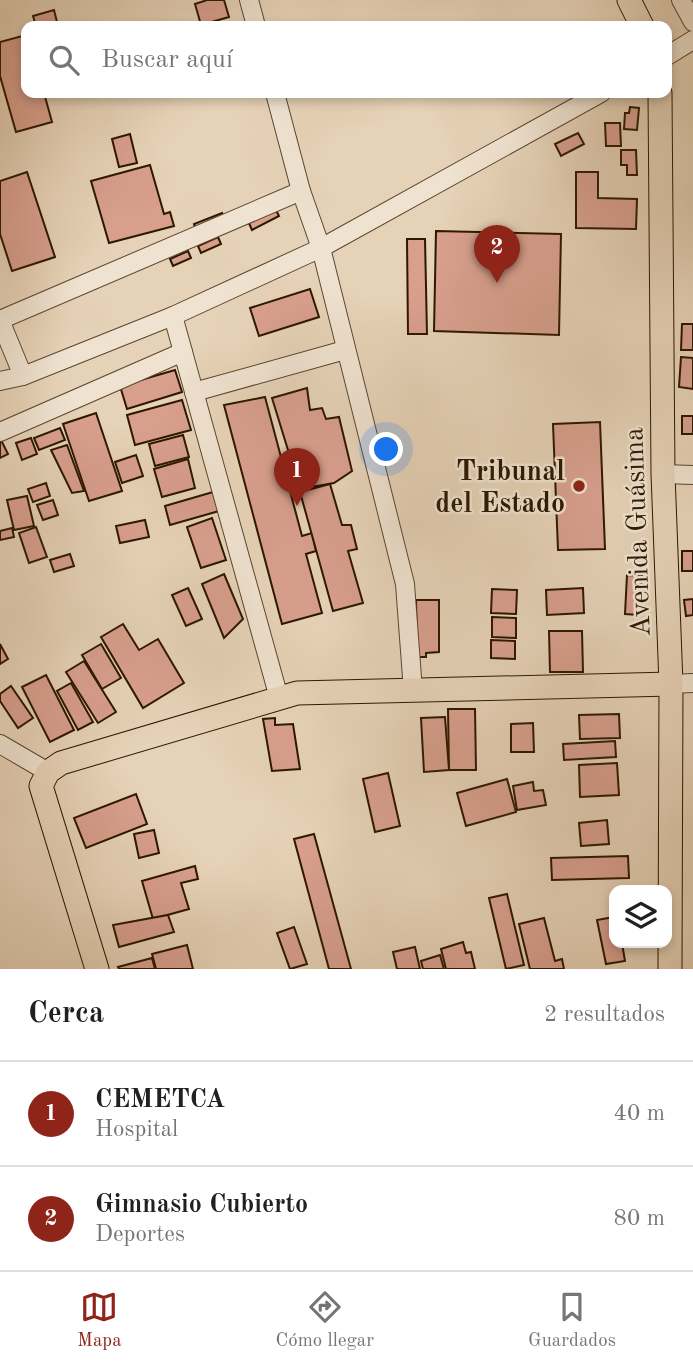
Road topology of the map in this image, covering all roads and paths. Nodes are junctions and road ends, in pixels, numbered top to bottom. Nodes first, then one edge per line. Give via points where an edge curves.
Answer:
1 (249, 0) edge
2 (629, 0) edge
3 (681, 0) edge
4 (255, 21) edge
5 (640, 21) edge
6 (693, 22) edge
7 (693, 40) edge
8 (672, 53) edge
9 (276, 98) edge
10 (592, 98) edge
11 (660, 98) edge
12 (301, 191) junction
13 (321, 248) junction
14 (173, 317) junction
15 (0, 320) edge
16 (345, 350) junction
17 (183, 352) junction
18 (23, 376) junction
19 (0, 381) edge
20 (194, 392) junction
21 (0, 432) edge
22 (663, 474) junction
23 (693, 475) edge
24 (682, 684) edge
25 (413, 691) junction
26 (279, 698) junction
27 (0, 744) edge
28 (48, 772) junction
29 (97, 969) edge
30 (670, 969) edge

1 - 4 street
2 - 5 main road
3 - 6 street
7 - 8 street
9 - 12 street
10 - 13 street
11 - 22 main road, Avenida Guásima
12 - 13 street
12 - 15 street
13 - 14 street
13 - 16 street
14 - 17 street
14 - 18 street
15 - 18 street
16 - 20 street
16 - 25 street via 405,584
17 - 20 street
17 - 21 street
18 - 19 street
20 - 26 street
22 - 23 street
22 - 24 main road, Avenida Guásima
24 - 25 main road
24 - 30 main road, Avenida Guásima
25 - 26 main road via 297,693
26 - 28 main road via 61,762
27 - 28 street
28 - 29 main road via 41,786

